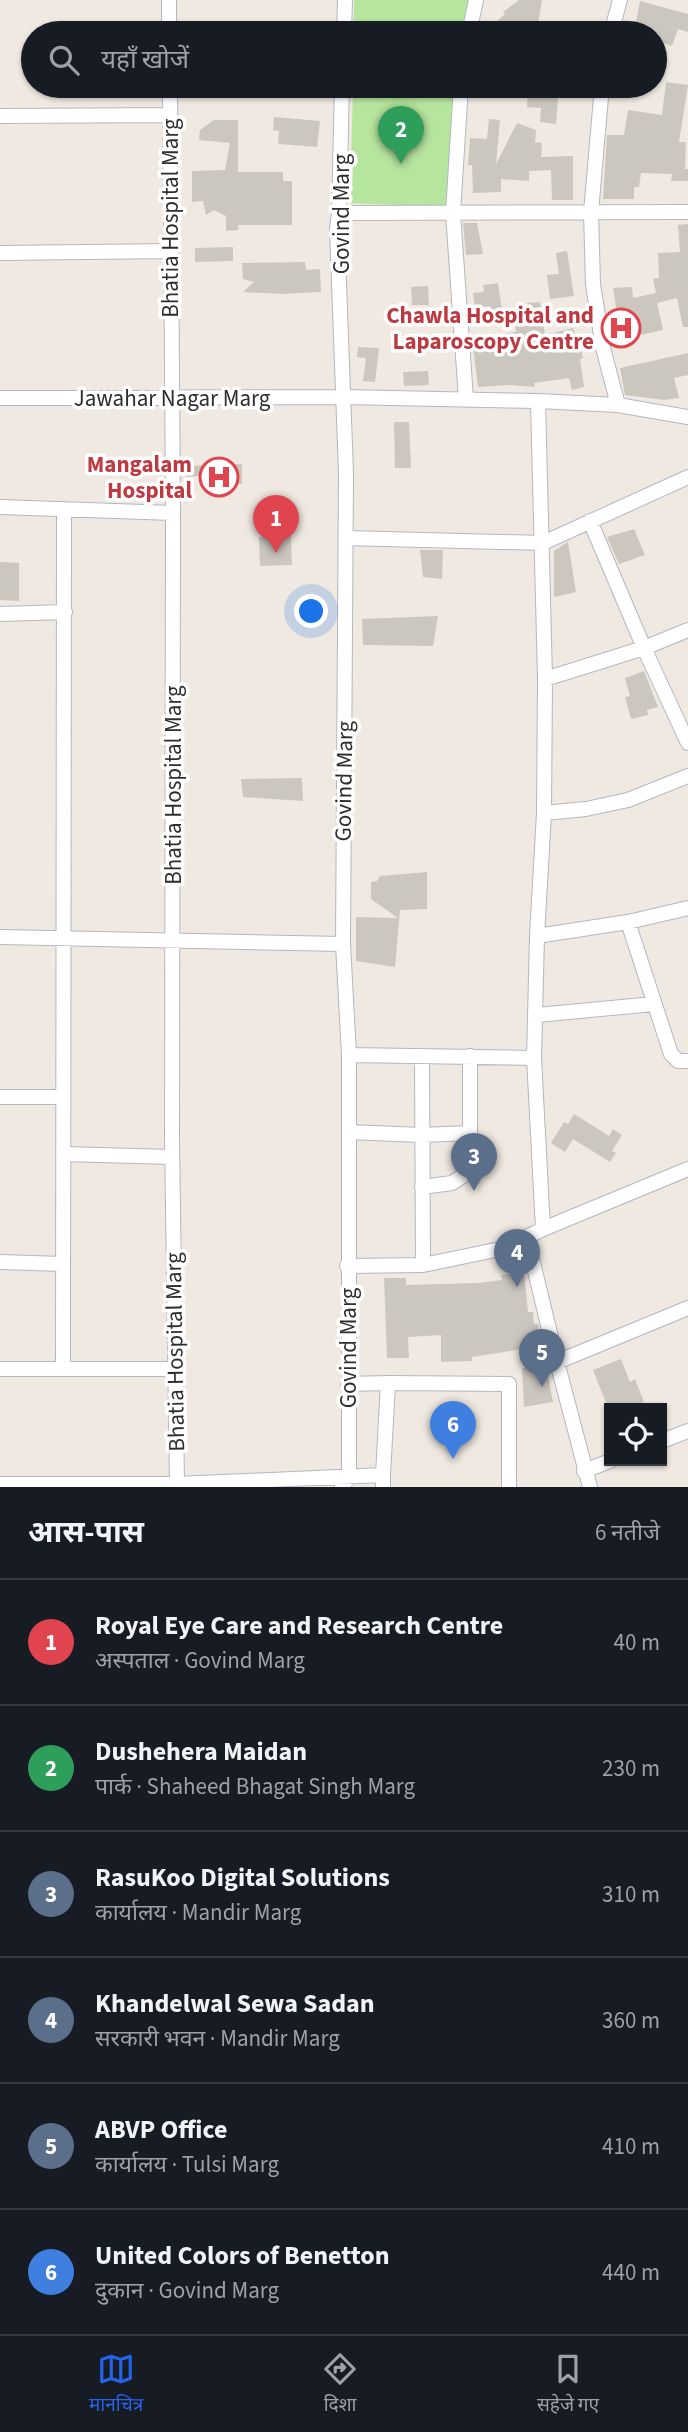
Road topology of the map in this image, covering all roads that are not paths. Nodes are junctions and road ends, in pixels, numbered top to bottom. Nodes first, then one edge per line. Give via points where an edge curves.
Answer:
1 (169, 0) edge
2 (345, 0) edge
3 (476, 0) edge
4 (620, 0) edge
5 (169, 21) edge
6 (344, 21) edge
7 (472, 21) edge
8 (614, 21) edge
9 (170, 98) edge
10 (342, 98) edge
11 (460, 98) edge
12 (601, 98) edge
13 (170, 115) junction
14 (0, 116) edge
15 (591, 212) junction
16 (688, 212) edge
17 (339, 213) junction
18 (453, 213) junction
19 (170, 251) junction
20 (0, 253) edge
21 (344, 397) junction
22 (0, 398) edge
23 (171, 399) junction
24 (466, 399) junction
25 (538, 401) junction
26 (618, 405) junction
27 (688, 417) edge
28 (688, 477) edge
29 (0, 507) edge
30 (64, 509) junction
31 (173, 513) junction
32 (590, 521) junction
33 (346, 538) junction
34 (543, 543) junction
35 (65, 612) junction
36 (0, 614) edge
37 (688, 630) edge
38 (644, 648) junction
39 (545, 679) junction
40 (688, 743) edge
41 (688, 776) edge
42 (544, 813) junction
43 (688, 908) edge
44 (628, 922) junction
45 (537, 936) junction
46 (0, 937) edge
47 (63, 937) junction
48 (173, 939) junction
49 (343, 944) junction
50 (654, 1004) junction
51 (537, 1015) junction
52 (349, 1055) junction
53 (422, 1056) junction
54 (470, 1056) junction
55 (534, 1058) junction
56 (688, 1060) edge
57 (0, 1097) edge
58 (63, 1097) junction
59 (349, 1132) junction
60 (470, 1133) junction
61 (421, 1135) junction
62 (63, 1154) junction
63 (173, 1157) junction
64 (688, 1169) edge
65 (422, 1187) junction
66 (544, 1230) junction
67 (527, 1238) junction
68 (0, 1262) edge
69 (63, 1264) junction
70 (423, 1265) junction
71 (347, 1266) junction
72 (688, 1308) edge
73 (556, 1362) junction
74 (0, 1369) edge
75 (63, 1369) junction
76 (176, 1369) junction
77 (388, 1383) junction
78 (348, 1384) junction
79 (688, 1431) edge
80 (667, 1439) edge
81 (604, 1463) edge
82 (584, 1471) junction
83 (383, 1481) edge
84 (0, 1484) edge
85 (177, 1484) junction
86 (350, 1484) edge
87 (38, 1485) edge
88 (509, 1487) edge
89 (590, 1487) edge

1 - 5 street
2 - 6 street
3 - 7 street
4 - 8 street
9 - 13 street, Bhatia Hospital Marg
10 - 17 street, Govind Marg
11 - 18 street
12 - 15 street
13 - 14 street
13 - 19 street, Bhatia Hospital Marg
15 - 16 street
15 - 18 street
15 - 26 street via 593,284
17 - 18 street
17 - 21 street, Govind Marg
18 - 24 street
19 - 20 street
19 - 23 street, Bhatia Hospital Marg
21 - 23 street, Jawahar Nagar Marg
21 - 24 street, Jawahar Nagar Marg
21 - 33 street, Govind Marg
22 - 23 street, Jawahar Nagar Marg
23 - 31 street, Bhatia Hospital Marg
24 - 25 street, Jawahar Nagar Marg
25 - 26 street, Jawahar Nagar Marg
25 - 34 street
26 - 27 street, Jawahar Nagar Marg
28 - 32 street
29 - 30 street
30 - 31 street
30 - 35 street
31 - 48 street, Bhatia Hospital Marg
32 - 34 street
32 - 38 street
33 - 34 street
33 - 49 street, Govind Marg
34 - 39 street
35 - 36 street
35 - 47 street
37 - 38 street
38 - 39 street
38 - 40 street
39 - 42 street
41 - 42 street via 628,800
42 - 45 street
43 - 44 street
44 - 45 street
44 - 50 street
45 - 51 street
46 - 47 street
47 - 48 street
47 - 58 street
48 - 49 street
48 - 63 street, Bhatia Hospital Marg
49 - 52 street, Govind Marg
50 - 51 street
50 - 56 street via 671,1054 678,1061
51 - 55 street
52 - 53 street
52 - 59 street, Govind Marg
53 - 54 street
53 - 61 street
54 - 55 street
54 - 60 street
55 - 66 street
57 - 58 street
58 - 62 street
59 - 61 street
59 - 71 street, Govind Marg
60 - 61 street
60 - 65 street via 467,1173 452,1182
61 - 65 street
62 - 63 street
62 - 69 street
63 - 76 street, Bhatia Hospital Marg
64 - 66 street
65 - 70 street
66 - 67 street
67 - 70 street via 495,1251
67 - 73 street
68 - 69 street
69 - 75 street
70 - 71 street
71 - 78 street, Govind Marg
72 - 73 street
73 - 82 street
74 - 75 street
75 - 76 street
76 - 85 street, Bhatia Hospital Marg
77 - 78 street
77 - 83 street
77 - 88 street via 509,1384
78 - 86 street, Govind Marg
79 - 80 street
81 - 82 street
82 - 89 street
83 - 86 street
84 - 87 street
85 - 86 street
85 - 87 street

